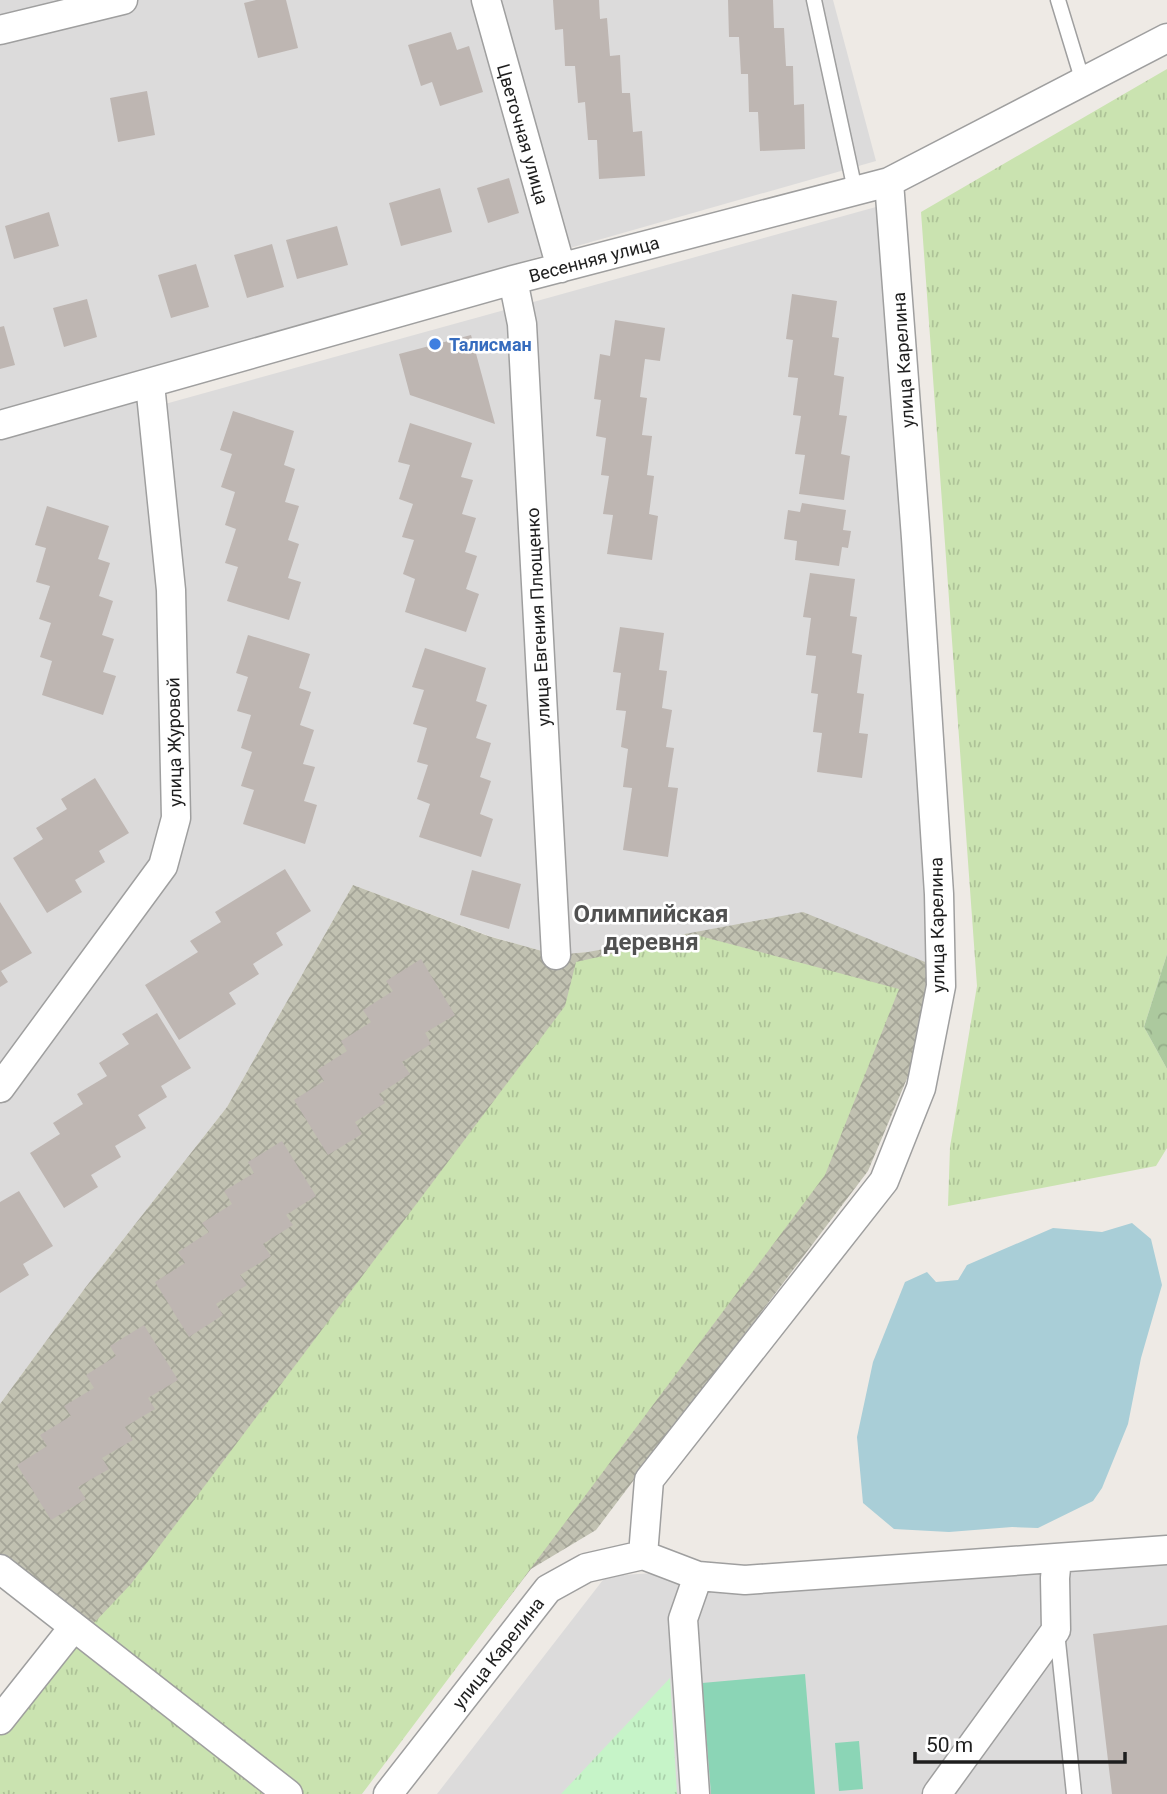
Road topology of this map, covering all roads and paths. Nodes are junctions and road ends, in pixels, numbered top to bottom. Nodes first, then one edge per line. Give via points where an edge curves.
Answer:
1 (123, 0) edge
2 (486, 0) edge
3 (814, 0) edge
4 (1058, 0) edge
5 (13, 18) edge
6 (1167, 38) edge
7 (1083, 82) junction
8 (889, 182) junction
9 (855, 190) junction
10 (561, 268) junction
11 (513, 280) junction
12 (150, 384) junction
13 (0, 425) edge
14 (556, 955) dead end
15 (0, 1088) edge
16 (1167, 1550) edge
17 (643, 1555) junction
18 (1057, 1558) junction
19 (0, 1569) edge
20 (698, 1576) junction
21 (73, 1628) junction
22 (1056, 1630) junction
23 (0, 1720) edge
24 (288, 1794) edge
25 (387, 1794) edge
26 (695, 1794) edge
27 (937, 1794) edge
28 (1074, 1794) edge

1 - 5 street
2 - 10 street, Цветочная улица
3 - 9 lane
4 - 7 lane
6 - 7 street, Весенняя улица
7 - 8 street, Весенняя улица
8 - 9 street, Весенняя улица
8 - 17 street, улица Карелина via 916,538 941,986 921,1088 884,1181 649,1480
9 - 10 street, Весенняя улица
10 - 11 street, Весенняя улица
11 - 12 street, Весенняя улица
11 - 14 street, улица Евгения Плющенко via 522,324
12 - 13 street, Весенняя улица
12 - 15 street, улица Журовой via 171,590 176,818 163,866
16 - 18 street
17 - 20 street
17 - 25 street, улица Карелина via 586,1568 548,1589
18 - 20 street via 745,1580
18 - 22 street
19 - 21 street
20 - 26 street via 683,1619
21 - 23 street
21 - 24 street
22 - 27 street
22 - 28 lane

